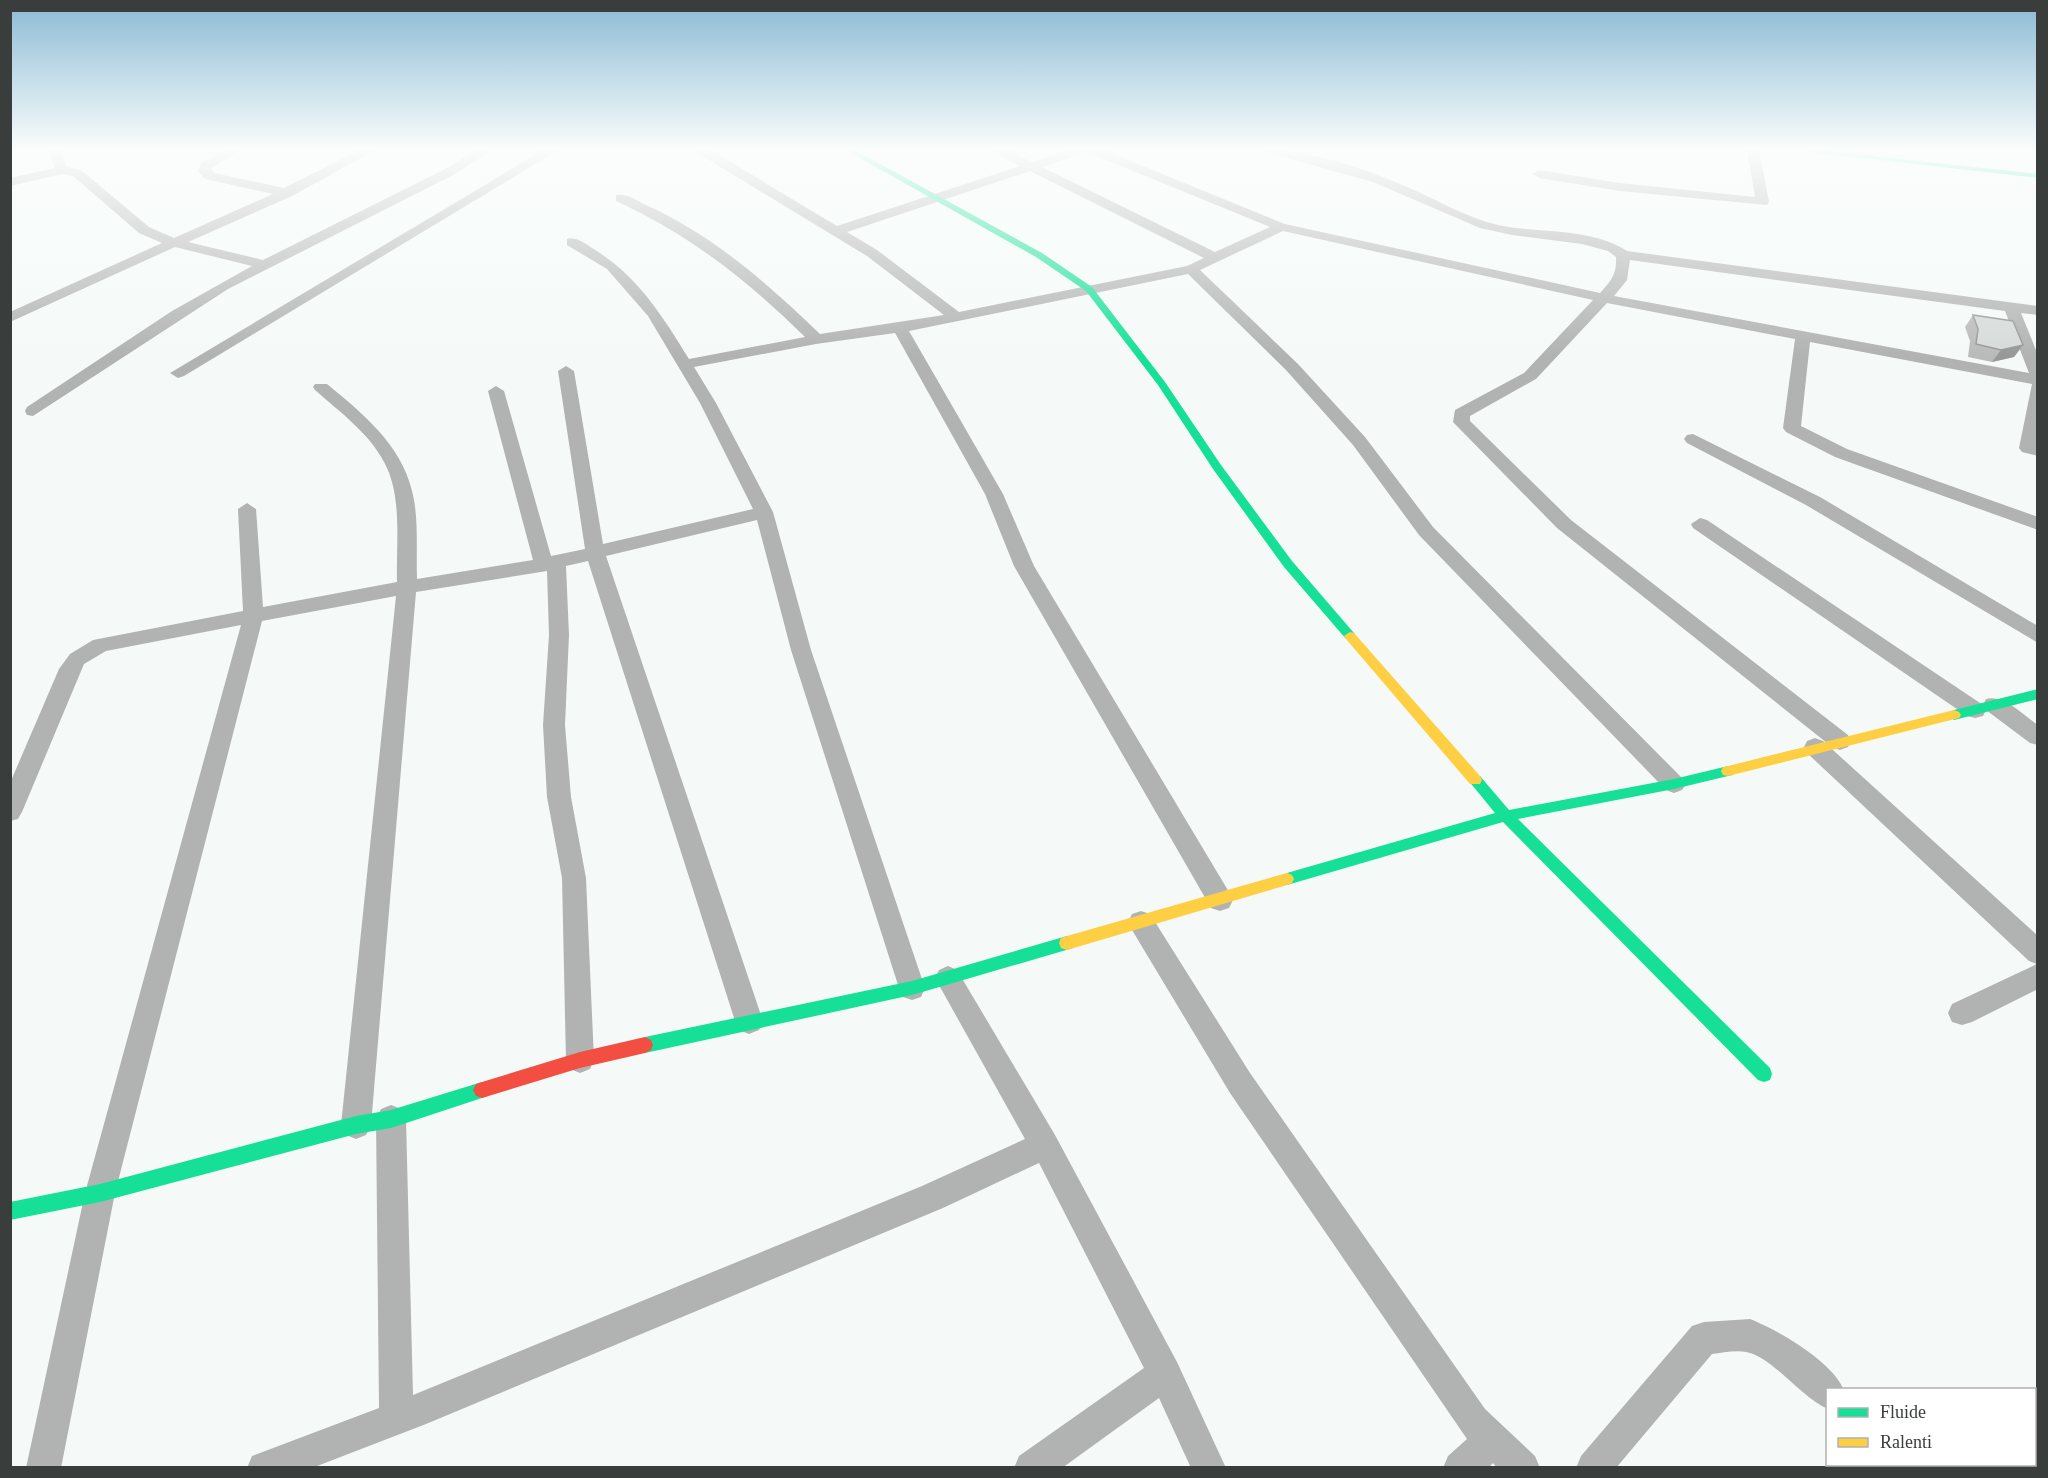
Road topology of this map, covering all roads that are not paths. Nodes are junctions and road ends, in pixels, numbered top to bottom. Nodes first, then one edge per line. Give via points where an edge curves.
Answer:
1 (130, 218) edge
2 (231, 218) edge
3 (359, 218) edge
4 (438, 218) edge
5 (661, 218) edge
6 (815, 218) edge
7 (874, 218) edge
8 (972, 218) edge
9 (1135, 218) edge
10 (1259, 218) edge
11 (1466, 218) edge
12 (1281, 227) junction
13 (836, 231) junction
14 (572, 242) dead end
15 (175, 243) junction
16 (1623, 255) junction
17 (1216, 258) junction
18 (266, 265) junction
19 (1191, 269) junction
20 (1089, 289) junction
21 (1603, 297) junction
22 (2012, 309) junction
23 (2037, 311) edge
24 (955, 316) junction
25 (10, 318) edge
26 (900, 328) junction
27 (1803, 336) junction
28 (816, 339) junction
29 (686, 364) junction
30 (566, 371) dead end
31 (178, 373) dead end
32 (2037, 379) edge
33 (321, 387) dead end
34 (2037, 387) edge
35 (496, 391) dead end
36 (33, 411) dead end
37 (1694, 439) dead end
38 (2037, 451) edge
39 (247, 509) dead end
40 (764, 512) junction
41 (1700, 524) dead end
42 (2037, 524) edge
43 (595, 552) junction
44 (550, 563) junction
45 (407, 587) junction
46 (253, 618) junction
47 (2037, 636) edge
48 (2037, 694) edge
49 (1985, 708) junction
50 (2037, 737) edge
51 (1840, 741) junction
52 (1815, 747) junction
53 (1674, 783) junction
54 (10, 812) edge
55 (1506, 816) junction
56 (1220, 900) junction
57 (1141, 922) junction
58 (2037, 953) edge
59 (2037, 976) edge
60 (948, 978) junction
61 (912, 988) junction
62 (1962, 1014) dead end
63 (749, 1021) junction
64 (580, 1060) junction
65 (1764, 1074) dead end
66 (391, 1119) junction
67 (356, 1125) junction
68 (1045, 1145) junction
69 (100, 1193) junction
70 (10, 1211) edge
71 (1165, 1374) junction
72 (1826, 1391) edge
73 (396, 1418) junction
74 (1494, 1440) junction
75 (43, 1467) edge
76 (264, 1467) edge
77 (1031, 1467) edge
78 (1209, 1467) edge
79 (1460, 1467) edge
80 (1523, 1467) edge
81 (1593, 1467) edge

1 - 15 street via 144,230
2 - 15 street
3 - 18 street
4 - 31 street
5 - 28 street via 691,233 764,287
6 - 13 street
7 - 13 street
8 - 20 street via 1039,255
9 - 17 street
10 - 12 street
11 - 16 street via 1498,229 1596,243
12 - 17 street
12 - 21 street
13 - 24 street via 872,253
14 - 29 street via 612,266 654,314
15 - 18 street
15 - 25 street
16 - 21 street via 1620,280
16 - 22 street
17 - 19 street
18 - 36 street via 177,314
19 - 20 street
19 - 53 street via 1292,367 1359,441 1426,531
20 - 24 street
20 - 55 street via 1162,384 1288,564
21 - 27 street
21 - 51 street via 1530,376 1461,414 1462,422 1564,524
22 - 23 street
22 - 32 street
24 - 26 street
26 - 28 street
26 - 56 street via 994,494 1024,566
27 - 32 street
27 - 42 street via 1792,428 1840,453
28 - 29 street
29 - 40 street
30 - 43 street
33 - 45 street via 363,423 396,467 404,493
34 - 38 street via 2028,448
35 - 44 street
37 - 47 street via 1812,501
39 - 46 street
40 - 43 street
40 - 61 street via 801,650
41 - 49 street
43 - 44 street
43 - 63 street
44 - 45 street
44 - 64 street via 559,635 554,725 559,797 574,878
45 - 46 street
45 - 67 street
46 - 54 street via 99,645 78,659 70,669
46 - 69 street
48 - 49 street
49 - 50 street
49 - 51 street
51 - 52 street
52 - 53 street
52 - 58 street
53 - 55 street
55 - 56 street
55 - 65 street
56 - 57 street
57 - 60 street
57 - 74 street via 1240,1083 1473,1421
59 - 62 street
60 - 61 street
60 - 68 street
61 - 63 street
63 - 64 street
64 - 66 street
66 - 67 street
66 - 73 street
67 - 69 street
68 - 71 street
68 - 73 street via 932,1197
69 - 70 street
69 - 75 street
71 - 77 street
71 - 78 street
72 - 81 street via 1786,1356 1750,1335 1704,1338
73 - 76 street
74 - 79 street
74 - 80 street

